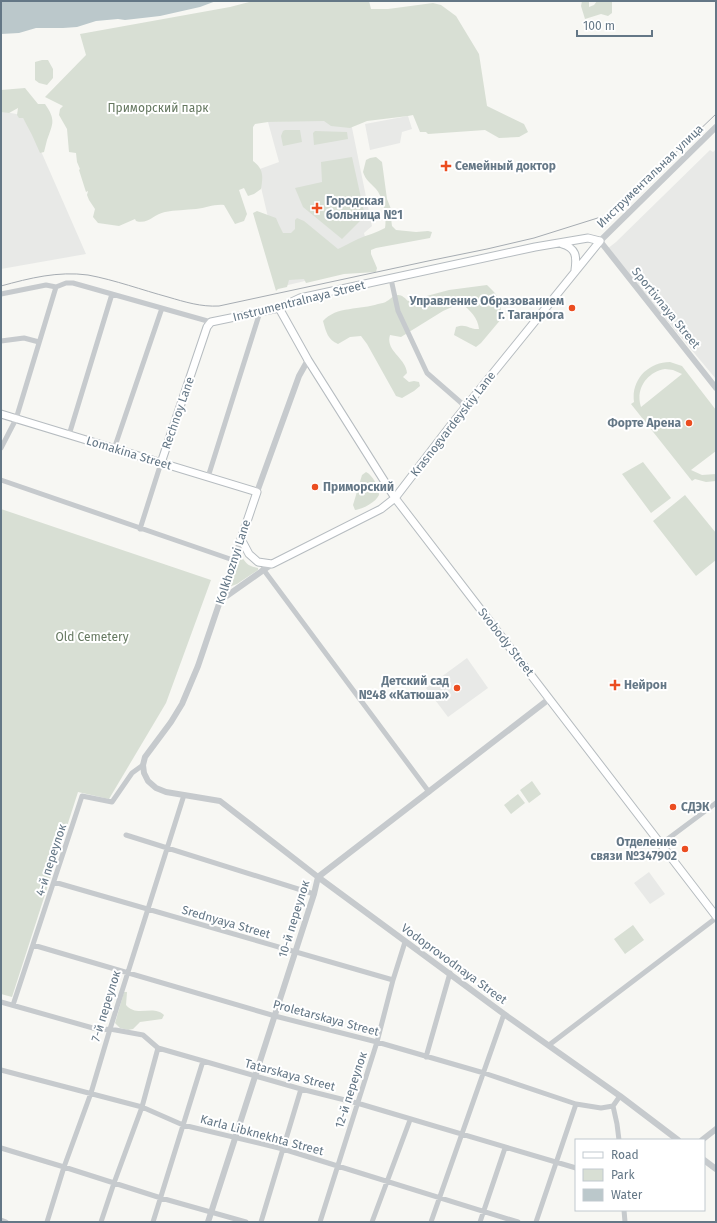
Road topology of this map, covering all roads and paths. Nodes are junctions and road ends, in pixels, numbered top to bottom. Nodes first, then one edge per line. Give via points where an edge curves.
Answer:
1 (716, 127) edge
2 (600, 241) junction
3 (559, 243) junction
4 (575, 272) junction
5 (391, 279) junction
6 (56, 287) junction
7 (1, 294) edge
8 (112, 294) junction
9 (162, 308) junction
10 (279, 308) junction
11 (260, 312) junction
12 (211, 322) junction
13 (1, 341) edge
14 (39, 342) junction
15 (308, 360) junction
16 (716, 388) edge
17 (466, 407) junction
18 (1, 414) edge
19 (16, 419) junction
20 (69, 435) junction
21 (1, 448) edge
22 (114, 449) junction
23 (161, 463) junction
24 (208, 477) junction
25 (1, 480) edge
26 (257, 492) junction
27 (395, 498) junction
28 (140, 529) junction
29 (241, 539) junction
30 (233, 560) junction
31 (272, 564) junction
32 (263, 569) junction
33 (221, 600) junction
34 (549, 699) junction
35 (143, 765) junction
36 (429, 792) junction
37 (184, 795) junction
38 (716, 803) edge
39 (126, 835) dead end
40 (661, 844) junction
41 (167, 848) junction
42 (318, 878) junction
43 (54, 882) junction
44 (314, 894) junction
45 (147, 909) junction
46 (716, 917) edge
47 (405, 942) junction
48 (33, 945) junction
49 (295, 953) junction
50 (127, 972) junction
51 (450, 973) junction
52 (393, 980) junction
53 (1, 1002) edge
54 (13, 1005) junction
55 (504, 1014) junction
56 (275, 1016) junction
57 (110, 1028) junction
58 (377, 1042) junction
59 (549, 1045) junction
60 (158, 1048) junction
61 (426, 1057) junction
62 (203, 1061) junction
63 (1, 1070) edge
64 (484, 1073) junction
65 (256, 1076) junction
66 (301, 1089) junction
67 (91, 1094) junction
68 (620, 1096) junction
69 (356, 1103) junction
70 (576, 1104) junction
71 (613, 1106) junction
72 (142, 1107) junction
73 (410, 1120) junction
74 (184, 1125) junction
75 (716, 1129) edge
76 (463, 1134) junction
77 (236, 1136) junction
78 (619, 1139) edge
79 (677, 1139) edge
80 (703, 1139) edge
81 (1, 1148) edge
82 (505, 1148) junction
83 (282, 1149) junction
84 (705, 1161) edge
85 (556, 1162) junction
86 (338, 1166) junction
87 (64, 1167) junction
88 (575, 1168) edge
89 (716, 1169) edge
90 (387, 1181) junction
91 (114, 1183) junction
92 (161, 1198) junction
93 (439, 1198) junction
94 (484, 1211) junction
95 (624, 1211) edge
96 (211, 1212) junction
97 (1, 1220) edge
98 (6, 1222) edge
99 (47, 1222) edge
100 (101, 1222) edge
101 (153, 1222) edge
102 (208, 1222) edge
103 (246, 1222) edge
104 (261, 1222) edge
105 (320, 1222) edge
106 (372, 1222) edge
107 (431, 1222) edge
108 (480, 1222) edge
109 (518, 1222) edge
110 (536, 1222) edge
111 (625, 1222) edge

1 - 2 street, Инструментальная улица
2 - 3 main road, Instrumentralnaya Street via 588,238
2 - 4 main road, Krasnogvardeyskiy Lane
2 - 16 street, Sportivnaya Street
3 - 4 main road via 569,246 575,252
3 - 5 main road, Instrumentralnaya Street
4 - 17 main road, Krasnogvardeyskiy Lane
5 - 10 main road, Instrumentralnaya Street via 300,298
5 - 17 street via 398,311 427,373
6 - 7 street, Instrumentralnaya Street via 46,285
6 - 8 street, Instrumentralnaya Street via 73,282
6 - 14 street
8 - 9 street, Instrumentralnaya Street
8 - 20 street
9 - 12 street, Instrumentralnaya Street
9 - 22 street
10 - 11 main road, Instrumentralnaya Street
10 - 15 main road, Svobody Street
11 - 12 main road, Instrumentralnaya Street
11 - 24 street
12 - 23 main road, Rechnoy Lane via 207,327
13 - 14 street via 24,338
14 - 19 street
15 - 26 street, Kolkhoznyi Lane via 299,376
15 - 27 main road, Svobody Street
17 - 27 main road, Krasnogvardeyskiy Lane
18 - 19 main road, Lomakina Street
19 - 20 main road, Lomakina Street
19 - 21 street
20 - 22 main road, Lomakina Street
22 - 23 main road, Lomakina Street
23 - 24 main road, Lomakina Street
23 - 28 street, Rechnoy Lane
24 - 26 main road, Lomakina Street
25 - 28 street
26 - 29 main road, Kolkhoznyi Lane
27 - 31 main road, Krasnogvardeyskiy Lane via 381,510
27 - 34 main road, Svobody Street
28 - 30 street
29 - 30 street, Kolkhoznyi Lane
29 - 31 main road via 249,554 258,562
30 - 33 street, Kolkhoznyi Lane
31 - 32 street, Krasnogvardeyskiy Lane
32 - 33 street, Krasnogvardeyskiy Lane
32 - 36 street
33 - 35 street, Kolkhoznyi Lane via 182,704 145,757
34 - 36 street, 10-й переулок
34 - 40 main road, Svobody Street
35 - 37 street via 148,781 156,788
35 - 43 street, 4-й переулок via 132,773 112,802 82,796
36 - 42 street, 10-й переулок
37 - 41 street, 7-й переулок
37 - 42 street, Vodoprovodnaya Street via 220,801
38 - 40 street
39 - 41 street
40 - 46 main road, Svobody Street
41 - 44 street
41 - 45 street, 7-й переулок
42 - 44 street, 10-й переулок
42 - 47 street, Vodoprovodnaya Street
43 - 45 street, Srednyaya Street
43 - 48 street, 4-й переулок
44 - 49 street, 10-й переулок
45 - 49 street, Srednyaya Street
45 - 50 street, 7-й переулок
46 - 59 street
47 - 51 street, Vodoprovodnaya Street
47 - 52 street, 12-й переулок
48 - 50 street, Proletarskaya Street
48 - 54 street, 4-й переулок
49 - 52 street, Srednyaya Street
49 - 56 street, 10-й переулок
50 - 56 street, Proletarskaya Street
50 - 57 street, 7-й переулок
51 - 55 street, Vodoprovodnaya Street
51 - 61 street
52 - 58 street, 12-й переулок
53 - 54 street, Tatarskaya Street
54 - 57 street, Tatarskaya Street via 100,1030
55 - 59 street, Vodoprovodnaya Street
55 - 64 street
56 - 58 street, Proletarskaya Street
56 - 65 street, 10-й переулок
57 - 60 street, Tatarskaya Street via 143,1035
57 - 67 street, 7-й переулок
58 - 61 street, Proletarskaya Street
58 - 69 street, 12-й переулок
59 - 68 street, Vodoprovodnaya Street
60 - 62 street, Tatarskaya Street
60 - 72 street
61 - 64 street, Proletarskaya Street
62 - 65 street, Tatarskaya Street
62 - 74 street
63 - 67 street, Karla Libknekhta Street
64 - 70 street, Proletarskaya Street
64 - 76 street
65 - 66 street, Tatarskaya Street
65 - 77 street, 10-й переулок
66 - 69 street, Tatarskaya Street
66 - 83 street
67 - 72 street, Karla Libknekhta Street
67 - 87 street, 7-й переулок
68 - 71 street
68 - 79 street, Vodoprovodnaya Street
69 - 73 street, Tatarskaya Street
69 - 86 street, 12-й переулок
70 - 71 street, Proletarskaya Street via 601,1108
70 - 85 street
71 - 78 street
72 - 74 street, Karla Libknekhta Street
72 - 91 street
73 - 76 street, Tatarskaya Street
73 - 90 street
74 - 77 street, Karla Libknekhta Street
74 - 92 street
75 - 80 street
76 - 82 street, Tatarskaya Street
76 - 93 street
77 - 83 street, Karla Libknekhta Street
77 - 96 street, 10-й переулок
81 - 87 street
82 - 85 street, Tatarskaya Street
82 - 94 street
83 - 86 street, Karla Libknekhta Street
83 - 104 street
84 - 89 street
85 - 88 street, Tatarskaya Street
85 - 110 street
86 - 90 street, Karla Libknekhta Street
86 - 105 street, 12-й переулок
87 - 91 street
87 - 99 street, 7-й переулок
90 - 93 street, Karla Libknekhta Street
90 - 106 street
91 - 92 street
91 - 100 street
92 - 96 street
92 - 101 street
93 - 94 street, Karla Libknekhta Street
93 - 107 street
94 - 108 street
94 - 109 street, Karla Libknekhta Street
95 - 111 street
96 - 102 street, 10-й переулок
96 - 103 street
97 - 98 street

